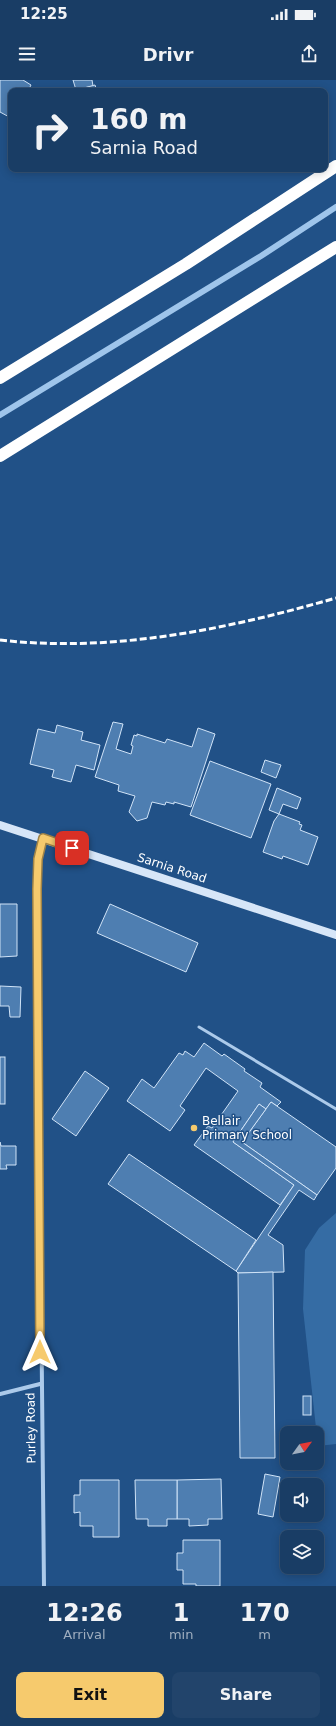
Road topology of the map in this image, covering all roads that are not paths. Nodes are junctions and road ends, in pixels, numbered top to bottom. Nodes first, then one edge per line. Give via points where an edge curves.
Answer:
1 (327, 172) edge
2 (336, 247) edge
3 (0, 378) edge
4 (0, 456) edge
5 (0, 825) edge
6 (43, 838) junction
7 (336, 935) edge
8 (199, 1027) dead end
9 (336, 1109) edge
10 (40, 1384) junction
11 (0, 1394) edge
12 (44, 1586) edge

1 - 3 highway via 186,264
2 - 4 highway
5 - 6 main road, Sarnia Road
6 - 7 main road, Sarnia Road
6 - 10 street, Purley Road via 38,859 37,889
8 - 9 lane
10 - 11 street
10 - 12 street, Purley Road

